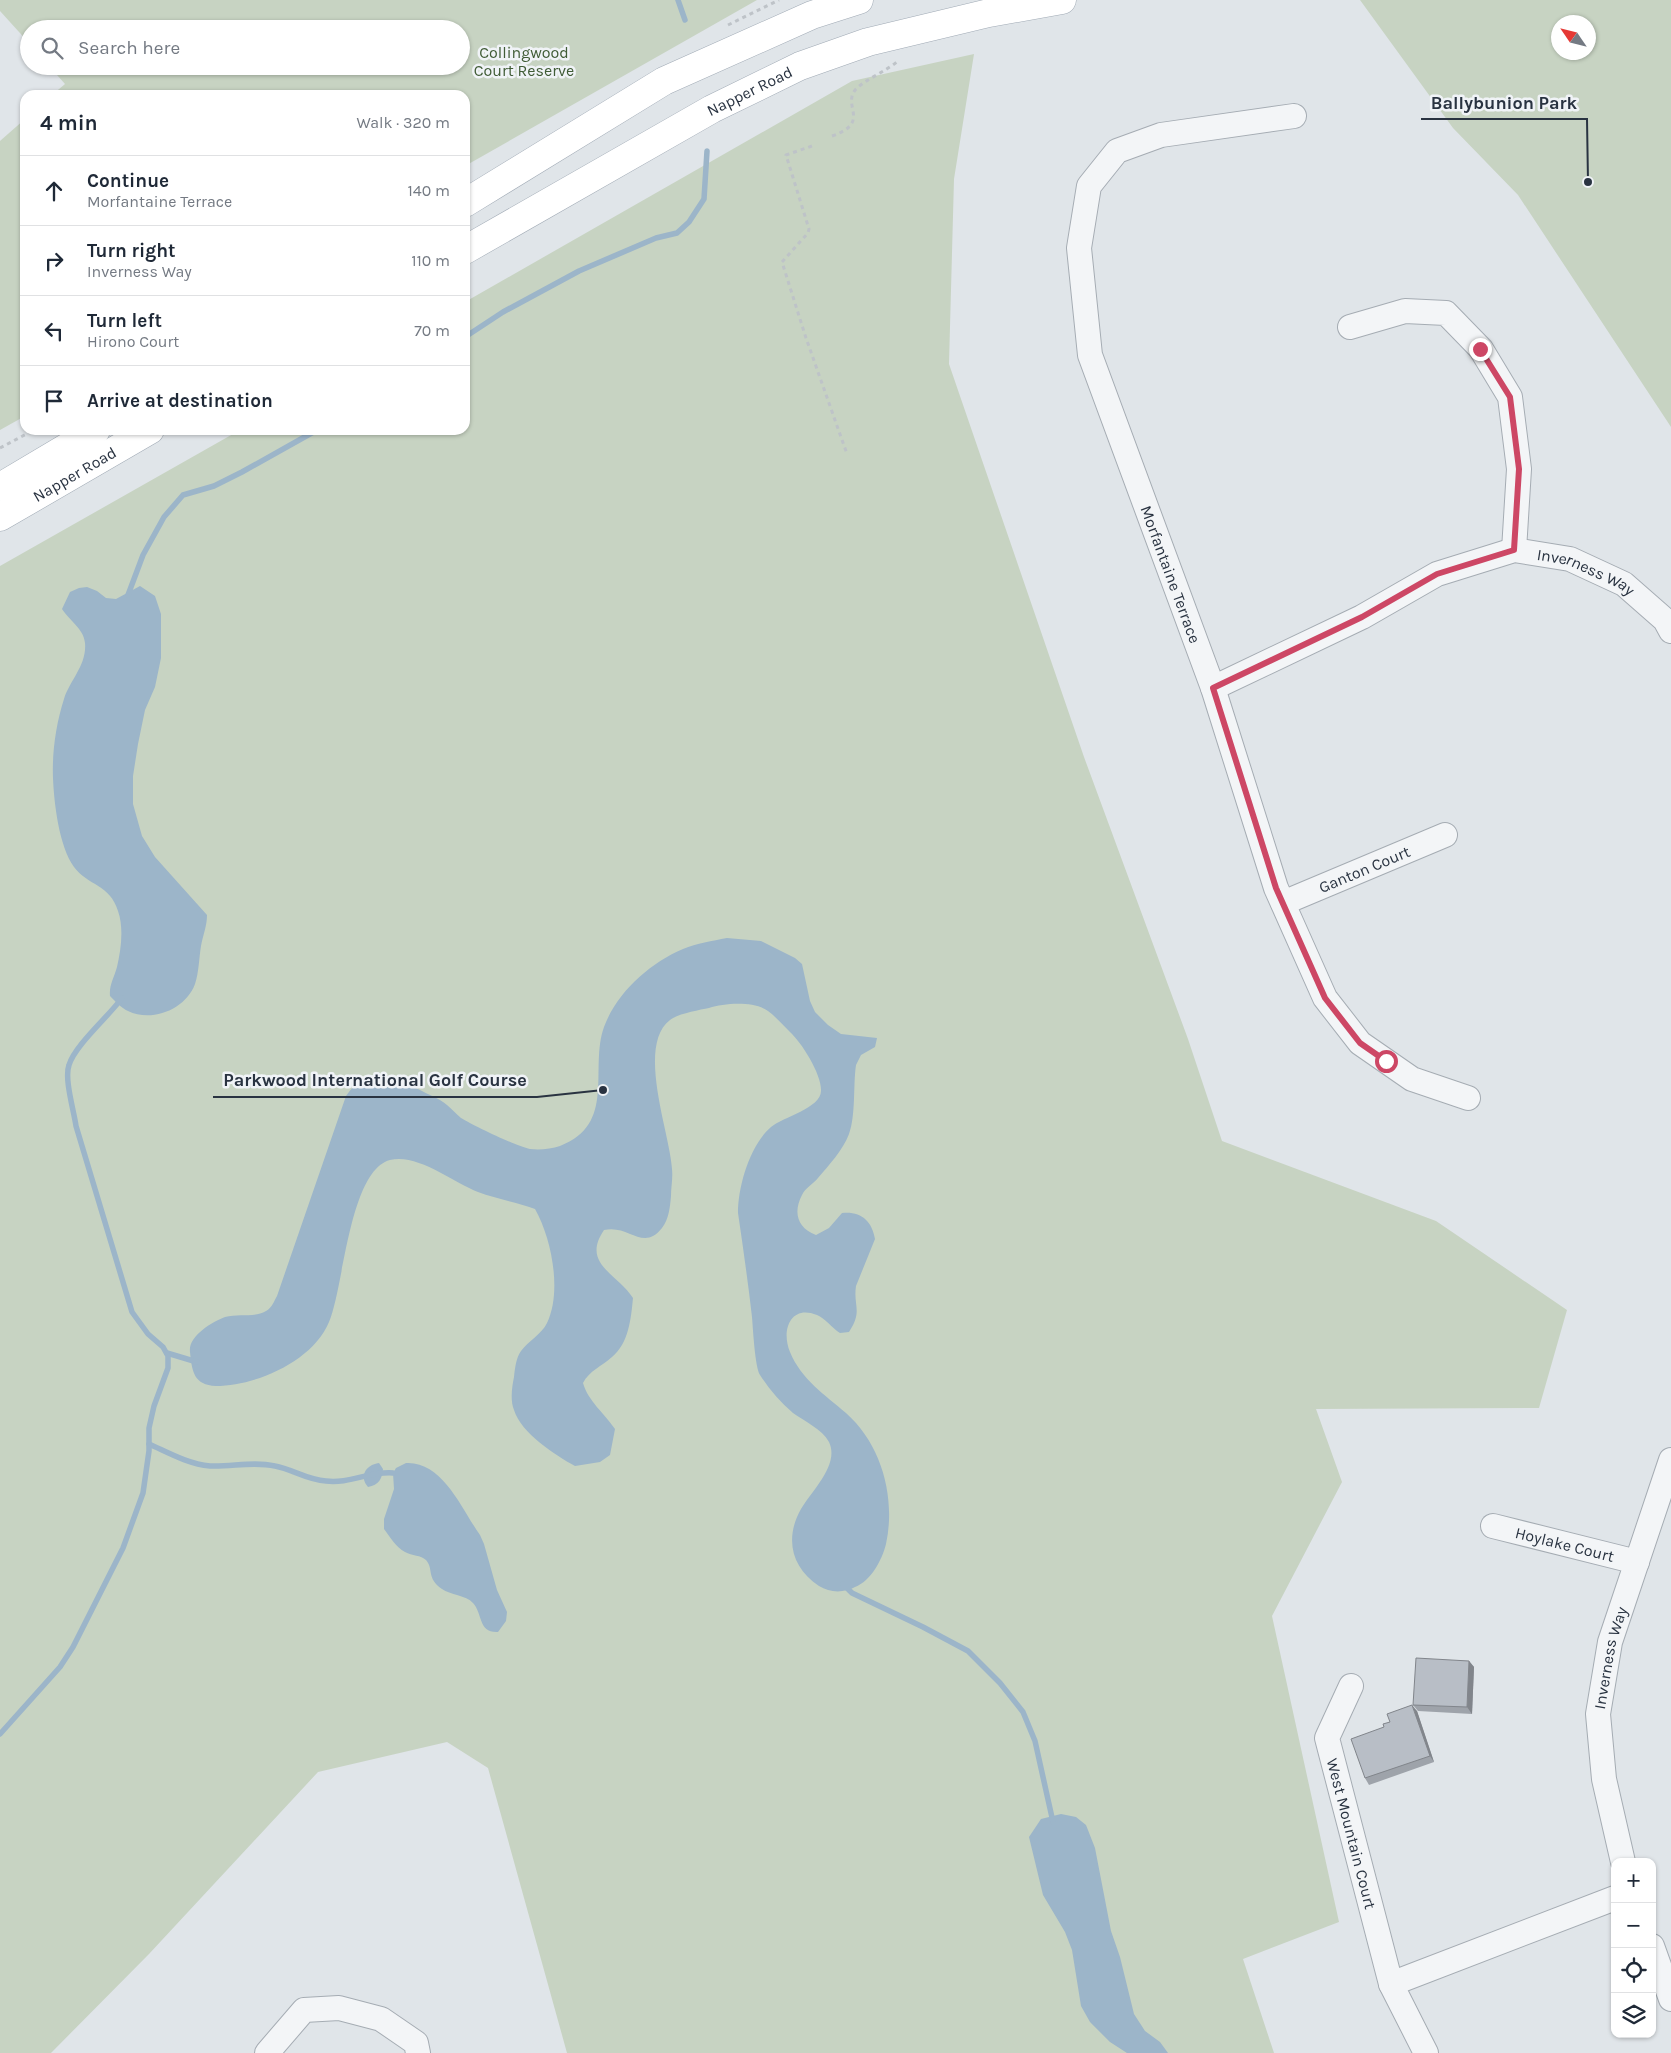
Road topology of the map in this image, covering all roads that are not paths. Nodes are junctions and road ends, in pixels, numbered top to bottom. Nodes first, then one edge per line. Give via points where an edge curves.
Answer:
1 (860, 0) edge
2 (1062, 0) edge
3 (1294, 116) dead end
4 (470, 200) edge
5 (470, 247) edge
6 (1350, 327) dead end
7 (88, 435) edge
8 (141, 435) edge
9 (0, 487) edge
10 (0, 517) edge
11 (1514, 550) junction
12 (1671, 631) edge
13 (1213, 688) junction
14 (1445, 835) dead end
15 (1283, 904) junction
16 (1468, 1098) dead end
17 (1671, 1460) edge
18 (1493, 1526) dead end
19 (1637, 1562) junction
20 (1351, 1686) dead end
21 (1622, 1858) edge
22 (1611, 1900) edge
23 (1653, 1948) edge
24 (1391, 1984) junction
25 (1671, 1999) edge
26 (267, 2053) edge
27 (418, 2053) edge
28 (1426, 2053) edge

1 - 4 main road via 812,15 664,81
2 - 5 main road, Napper Road via 990,13 868,42 800,66 712,109
3 - 13 street, Morfantaine Terrace via 1161,135 1117,151 1089,186 1079,248 1090,355
6 - 11 street via 1405,311 1446,313 1480,349 1510,397 1519,469
7 - 9 main road, Napper Road
8 - 10 main road, Napper Road
11 - 12 street, Inverness Way via 1570,559 1624,584 1665,620
11 - 13 street, Inverness Way via 1437,574 1362,617
13 - 15 street, Morfantaine Terrace
14 - 15 street, Ganton Court
15 - 16 street, Morfantaine Terrace via 1325,998 1360,1043 1412,1079
17 - 19 street, Inverness Way
18 - 19 street, Hoylake Court
19 - 21 street, Inverness Way via 1610,1642 1598,1714 1604,1779
20 - 24 street, West Mountain Court via 1327,1738
22 - 24 street
23 - 25 street
24 - 28 street, West Mountain Court
26 - 27 street via 304,2010 339,2008 382,2019 416,2043

